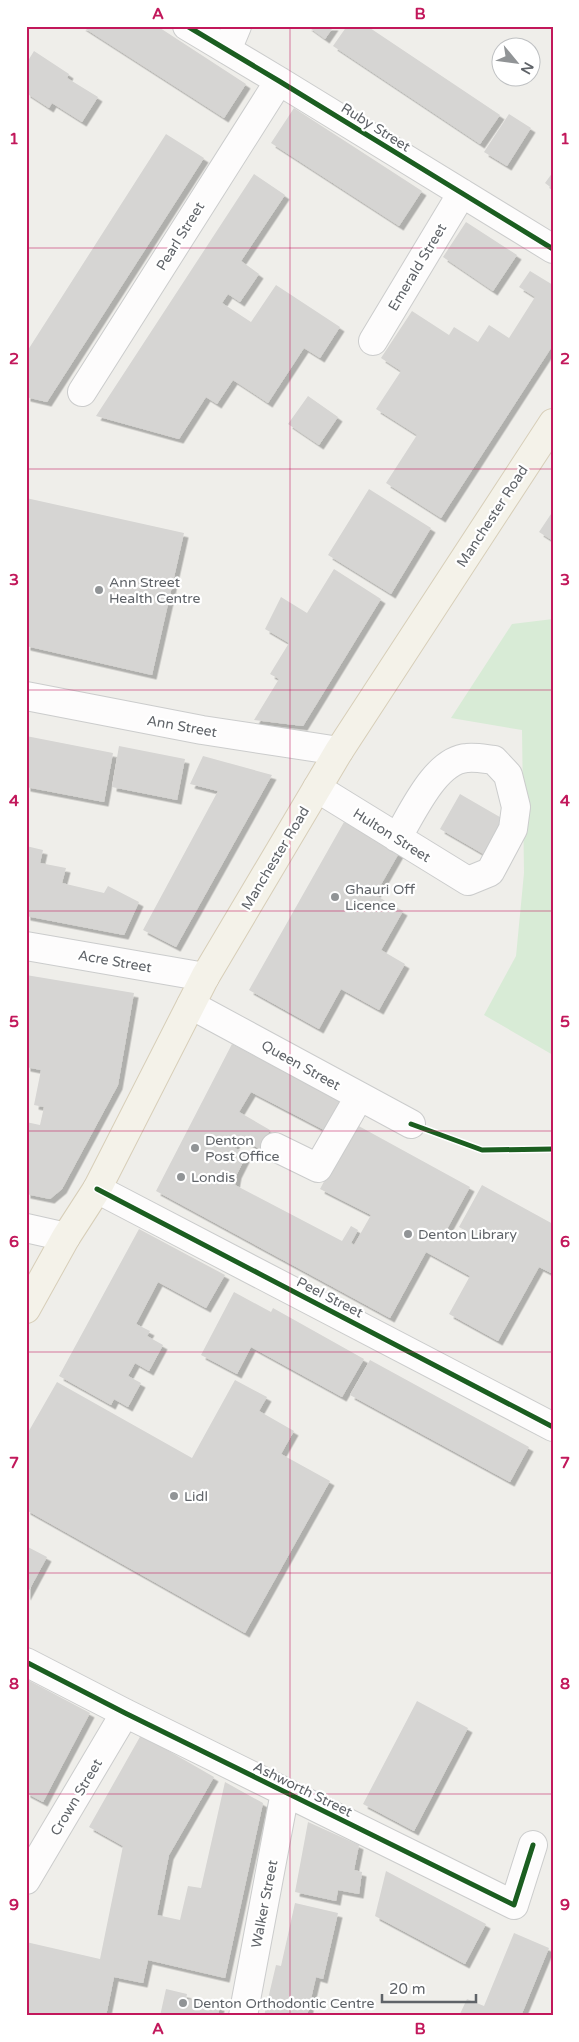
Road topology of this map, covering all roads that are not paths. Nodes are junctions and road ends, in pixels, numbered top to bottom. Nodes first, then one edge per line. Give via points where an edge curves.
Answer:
1 (187, 26) edge
2 (232, 38) edge
3 (279, 81) junction
4 (462, 193) junction
5 (553, 249) edge
6 (372, 340) dead end
7 (82, 392) dead end
8 (553, 423) edge
9 (26, 696) edge
10 (338, 752) junction
11 (317, 788) junction
12 (397, 838) junction
13 (26, 946) edge
14 (205, 977) junction
15 (191, 1005) junction
16 (359, 1097) junction
17 (410, 1124) dead end
18 (275, 1147) dead end
19 (97, 1189) junction
20 (26, 1228) edge
21 (66, 1237) junction
22 (26, 1309) edge
23 (553, 1426) edge
24 (26, 1662) edge
25 (125, 1713) junction
26 (285, 1792) junction
27 (533, 1845) dead end
28 (26, 1880) edge
29 (243, 2016) edge

1 - 2 street, Ruby Street
2 - 3 street, Ruby Street
3 - 4 street, Ruby Street
3 - 7 street, Pearl Street
4 - 5 street, Ruby Street
4 - 6 street, Emerald Street
8 - 10 main road, Manchester Road
9 - 10 street, Ann Street
10 - 11 main road, Manchester Road
11 - 12 street, Hulton Street
11 - 14 main road, Manchester Road
12 - 12 street, Hulton Street via 468,881 490,872 513,828 516,807 508,775 494,760 465,758 449,763 436,774
13 - 14 street, Acre Street
14 - 15 main road, Manchester Road
15 - 16 street, Queen Street
15 - 19 main road, Manchester Road
16 - 17 street, Queen Street
16 - 18 street via 318,1168
19 - 21 main road, Manchester Road
19 - 23 street, Peel Street
20 - 21 street
21 - 22 main road, Manchester Road
24 - 25 street, Ashworth Street
25 - 26 street, Ashworth Street
25 - 28 street, Crown Street
26 - 27 street, Ashworth Street via 514,1905
26 - 29 street, Walker Street

